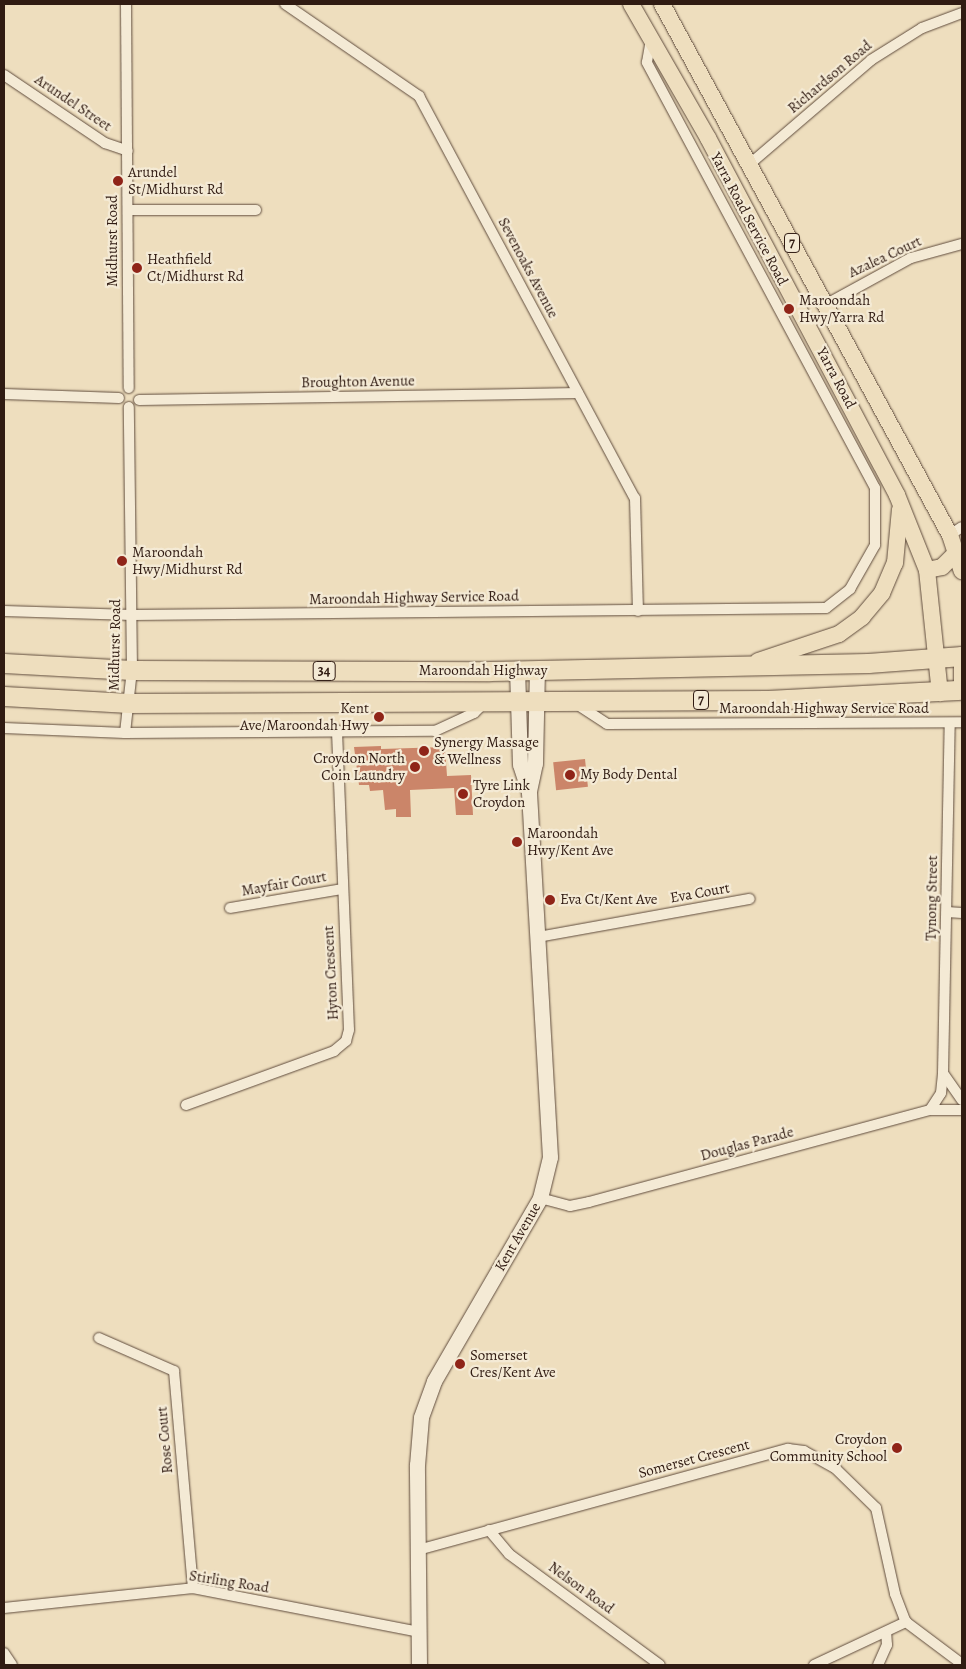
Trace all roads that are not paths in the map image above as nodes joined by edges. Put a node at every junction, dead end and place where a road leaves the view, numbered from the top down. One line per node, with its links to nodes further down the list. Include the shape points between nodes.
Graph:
1 (126, 4): 8 (street, Midhurst Road)
2 (285, 4): 16 (street, Sevenoaks Avenue, via 419,96)
3 (631, 4): 6 (main road, Yarra Road / 7)
4 (662, 4): 9 (main road, Yarra Road / 7)
5 (962, 13): 9 (street, Richardson Road, via 922,28 871,60)
6 (652, 38): 21 (main road, Yarra Road / 7); 21 (street, Yarra Road Service Road, via 647,62)
7 (4, 75): 8 (street, Arundel Street, via 105,144)
8 (128, 152): 10 (street, Midhurst Road)
9 (751, 164): 13 (main road, Yarra Road / 7)
10 (128, 210): 11 (street); 14 (street, Midhurst Road)
11 (256, 210)
12 (962, 244): 13 (street, Azalea Court, via 912,258)
13 (824, 305): 15 (main road, Yarra Road / 7)
14 (129, 388): 18 (street, via 123,390); 19 (street, via 137,392)
15 (873, 392): 21 (main road); 23 (main road, Yarra Road / 7)
16 (578, 393): 19 (street, Broughton Avenue); 29 (street, Sevenoaks Avenue, via 635,498)
17 (4, 394): 18 (street)
18 (120, 398): 20 (street)
19 (139, 400): 20 (street)
20 (129, 407): 30 (street, Midhurst Road)
21 (843, 409): 22 (main road, Yarra Road / 7); 27 (street, Yarra Road Service Road, via 876,488 878,526 875,545 850,589)
22 (897, 495): 25 (main road, Yarra Road / 7); 34 (main road, via 900,527 895,563 882,593 862,617 839,634)
23 (956, 531): 24 (main road, Yarra Road / 7)
24 (960, 554): 25 (main road, via 942,567); 26 (main road, Yarra Road / 7)
25 (927, 570): 32 (main road, Yarra Road / 7)
26 (962, 571)
27 (826, 608): 29 (street, Maroondah Highway Service Road)
28 (4, 611): 30 (street, Maroondah Highway Service Road)
29 (638, 611): 30 (street, Maroondah Highway Service Road)
30 (132, 615): 35 (street, Midhurst Road)
31 (962, 655): 32 (highway, Maroondah Highway); 38 (main road, 7)
32 (935, 658): 34 (highway, Maroondah Highway); 39 (main road, Yarra Road)
33 (4, 663): 35 (highway, Maroondah Highway / 34)
34 (746, 665): 37 (highway, Maroondah Highway)
35 (132, 670): 36 (highway, Maroondah Highway / 34); 45 (street, Midhurst Road)
36 (517, 671): 37 (highway, Maroondah Highway); 41 (main road, Kent Avenue)
37 (537, 671): 42 (main road, Kent Avenue)
38 (962, 690): 39 (highway, Maroondah Highway / 7)
39 (940, 692): 43 (highway, Maroondah Highway / 7, via 768,700)
40 (4, 696): 45 (highway, Maroondah Highway / 34)
41 (517, 701): 42 (highway, Maroondah Highway / 34); 44 (highway, Maroondah Highway / 34); 51 (main road, Kent Avenue, via 520,764)
42 (537, 701): 43 (highway, Maroondah Highway / 7); 51 (main road, Kent Avenue, via 535,763)
43 (572, 701): 47 (street, Maroondah Highway Service Road, via 607,724)
44 (486, 702): 45 (highway, Maroondah Highway / 34); 49 (street, via 474,713 435,731)
45 (129, 703): 50 (street, Midhurst Road)
46 (962, 722): 47 (street, Maroondah Highway Service Road)
47 (950, 724): 55 (street, Tynong Street)
48 (4, 728): 50 (street)
49 (337, 730): 50 (street); 52 (street, Hyton Crescent)
50 (125, 733)
51 (529, 792): 57 (main road, Kent Avenue)
52 (342, 889): 54 (street, Mayfair Court); 60 (street, Hyton Crescent, via 349,1030 346,1041 334,1051)
53 (750, 899): 57 (street, Eva Court)
54 (230, 908)
55 (947, 912): 56 (street); 58 (street, Tynong Street)
56 (962, 912)
57 (538, 938): 63 (main road, Kent Avenue, via 550,1157)
58 (943, 1072): 59 (street); 61 (street, Tynong Street, via 941,1093)
59 (962, 1100)
60 (186, 1105)
61 (930, 1110): 62 (street, Douglas Parade); 63 (street, Douglas Parade, via 589,1202 570,1206)
62 (962, 1110)
63 (540, 1198): 66 (main road, Kent Avenue, via 426,1400 417,1440)
64 (99, 1338): 67 (street, Rose Court, via 174,1371)
65 (489, 1530): 66 (street, Somerset Crescent); 69 (street, Somerset Crescent, via 788,1449 804,1451 836,1469 876,1508 895,1594); 76 (street, Nelson Road, via 509,1554)
66 (418, 1550): 70 (main road, Kent Avenue)
67 (193, 1588): 68 (street, Stirling Road); 70 (street, Stirling Road)
68 (4, 1608)
69 (906, 1622): 71 (street); 73 (street)
70 (419, 1632): 75 (main road, Kent Avenue)
71 (886, 1632): 77 (street); 78 (street, via 887,1645)
72 (4, 1653): 74 (street)
73 (962, 1664)
74 (12, 1665)
75 (420, 1665)
76 (660, 1665)
77 (814, 1665)
78 (878, 1665)

